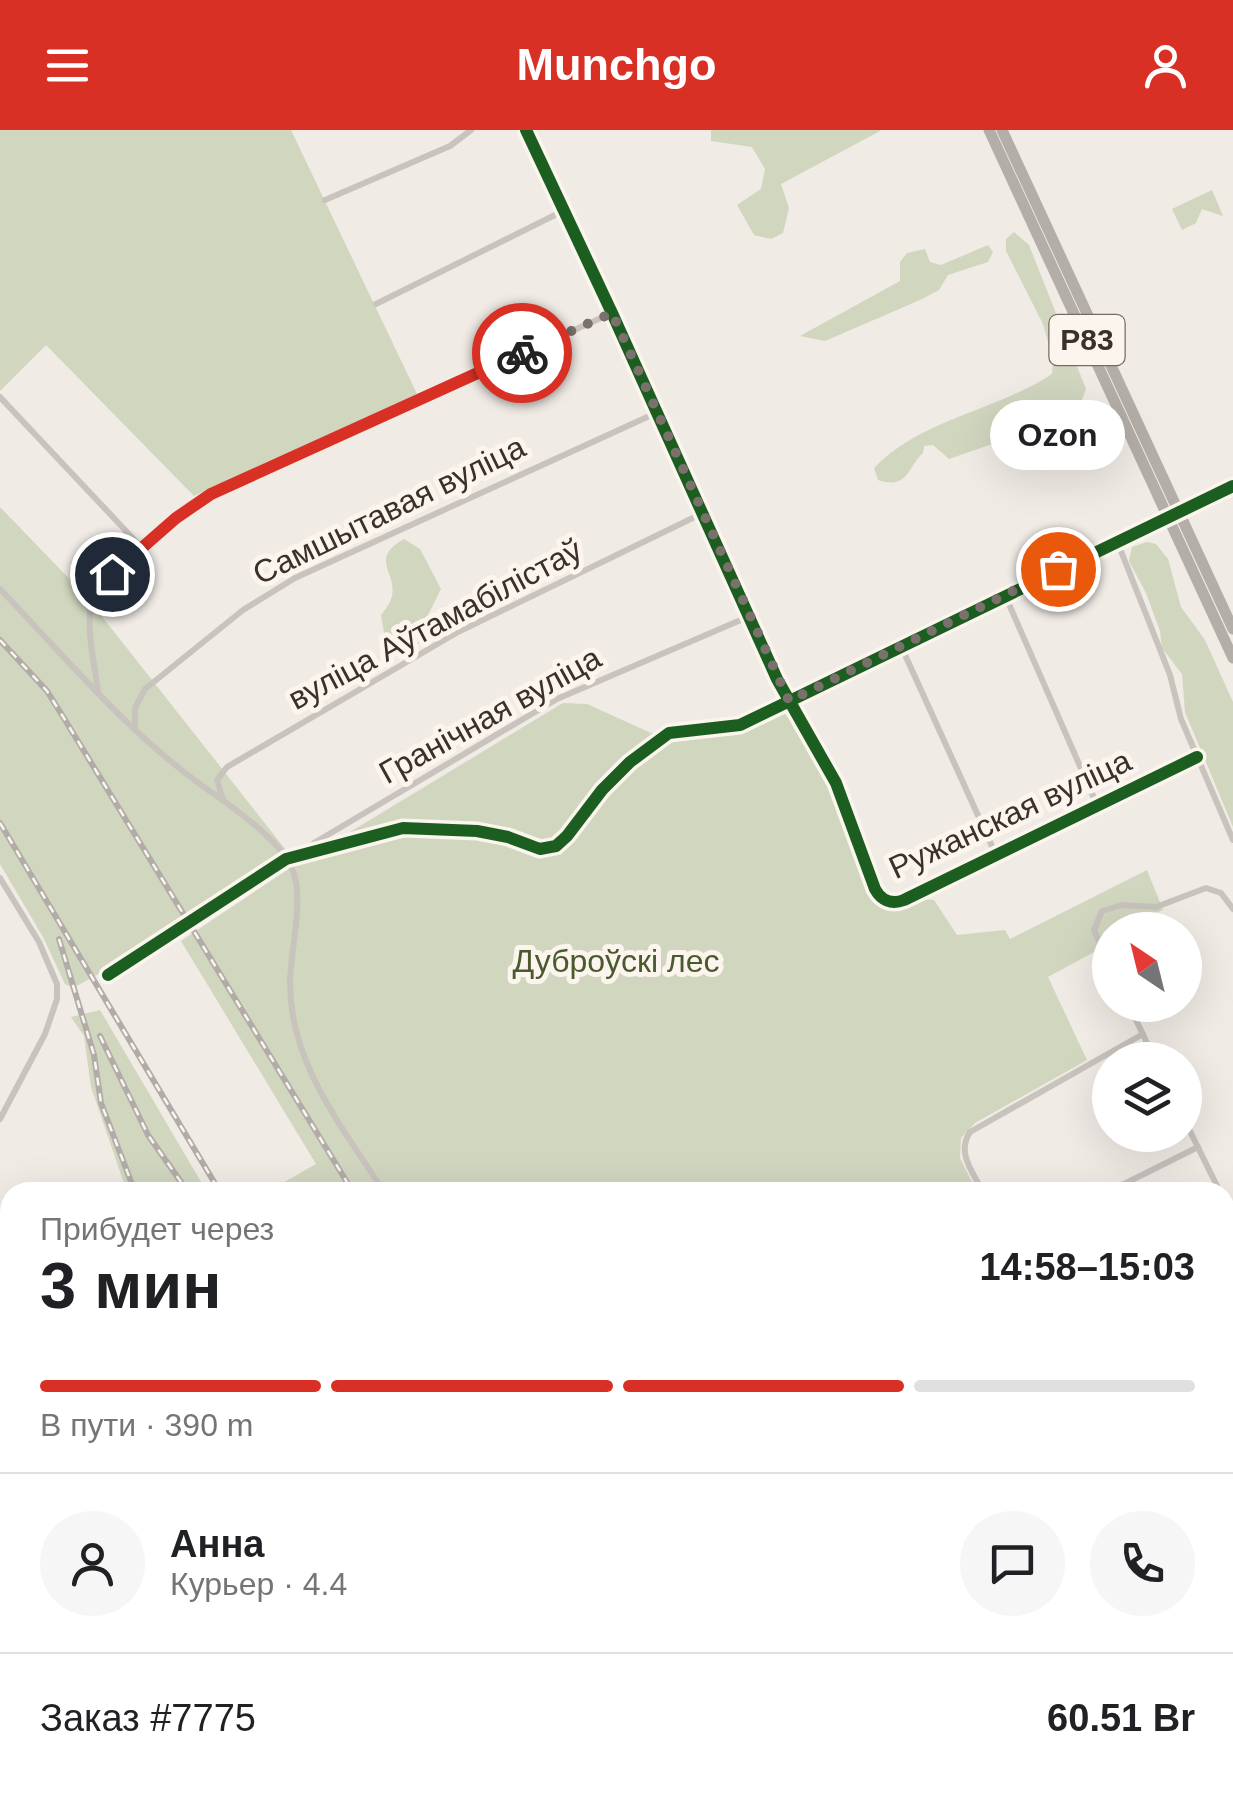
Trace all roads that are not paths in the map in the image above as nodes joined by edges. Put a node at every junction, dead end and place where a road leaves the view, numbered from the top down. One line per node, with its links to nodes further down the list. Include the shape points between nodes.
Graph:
1 (471, 130): 5 (street, via 450,146)
2 (526, 130): 6 (street)
3 (989, 130): 7 (highway, Р83)
4 (1002, 130): 7 (highway, Р83)
5 (325, 200)
6 (565, 210): 8 (street); 9 (street)
7 (1046, 234): 14 (highway, Р83)
8 (376, 304)
9 (612, 313): 11 (street); 16 (street, via 225,487)
10 (0, 397): 16 (street)
11 (656, 413): 13 (street); 25 (street, Самшытавая вуліца, via 260,598 145,689)
12 (1233, 486): 14 (street)
13 (703, 512): 19 (street); 27 (street, вуліца Аўтамабілістаў, via 458,632 227,767 217,780)
14 (1175, 513): 15 (street); 20 (highway, Р83); 22 (highway, Р83)
15 (1117, 541): 18 (street); 26 (street)
16 (142, 548): 23 (street, via 93,599)
17 (0, 589): 23 (street)
18 (1005, 595): 21 (street); 28 (street)
19 (750, 616): 24 (street); 30 (street, Гранічная вуліца, via 558,698)
20 (1233, 629)
21 (901, 646): 24 (street); 31 (street)
22 (1233, 658)
23 (98, 692): 25 (street)
24 (789, 701): 31 (street, Ружанская вуліца, via 836,782 881,898 898,902); 32 (street, via 740,725 669,733 630,762 549,848 477,832 403,828)
25 (134, 729): 27 (street)
26 (1198, 756): 28 (street, Ружанская вуліца); 29 (street)
27 (223, 800): 32 (street)
28 (1097, 806): 31 (street, Ружанская вуліца)
29 (1233, 840)
30 (314, 843)
31 (996, 855)
32 (286, 860): 36 (street); 43 (street, via 296,891 290,983 295,1038)
33 (0, 878): 40 (street, via 58,984 45,1034)
34 (1233, 909): 35 (street, via 1217,890 1206,888 1156,906)
35 (1102, 912)
36 (108, 975)
37 (1137, 1022): 38 (street)
38 (1142, 1034): 39 (street); 44 (street, via 976,1128 964,1142)
39 (1146, 1042)
40 (0, 1118)
41 (1186, 1152): 45 (street)
42 (1201, 1152): 46 (street)
43 (378, 1182)
44 (978, 1182)
45 (1128, 1182)
46 (1215, 1182)

